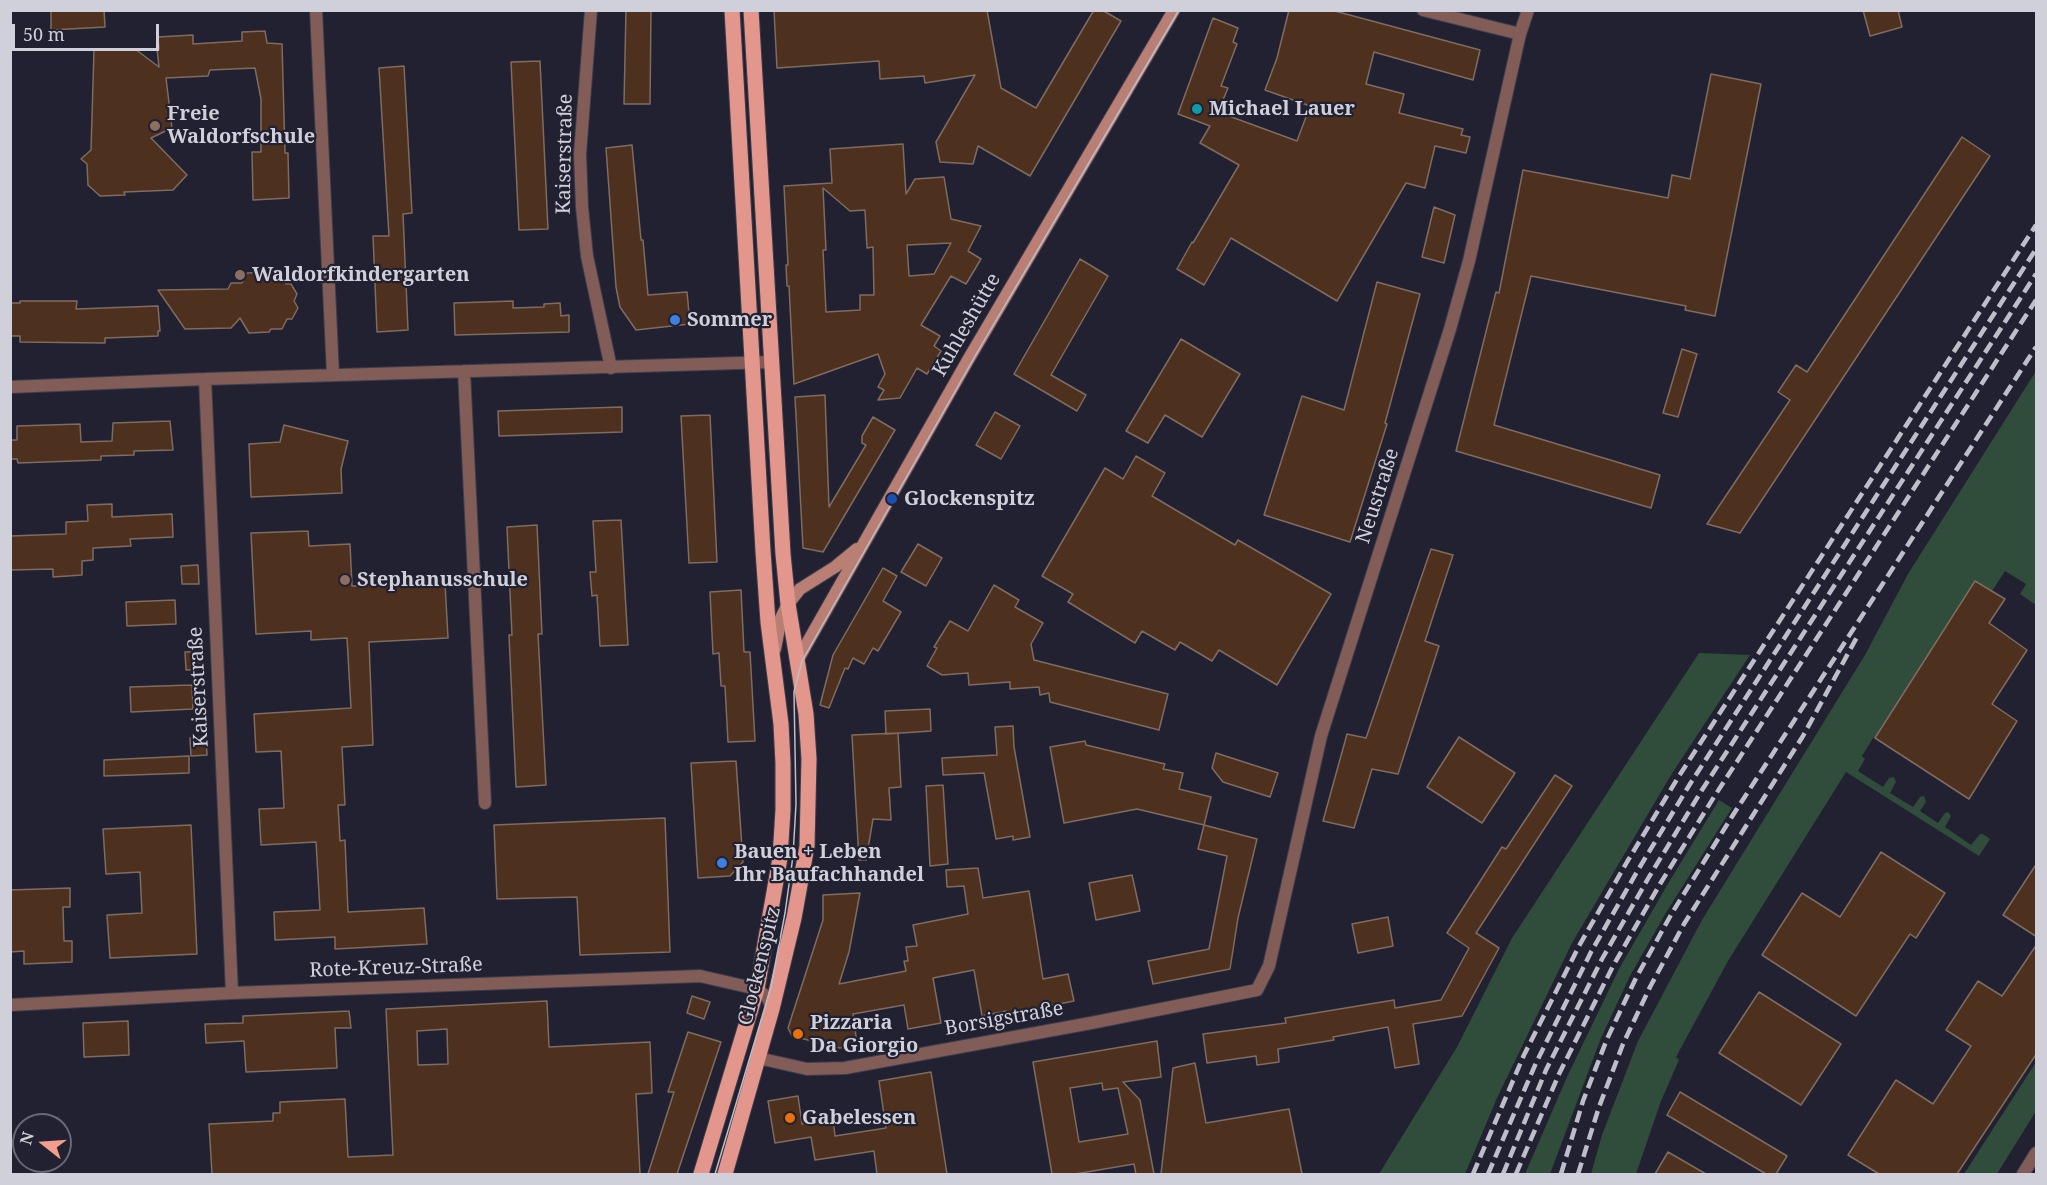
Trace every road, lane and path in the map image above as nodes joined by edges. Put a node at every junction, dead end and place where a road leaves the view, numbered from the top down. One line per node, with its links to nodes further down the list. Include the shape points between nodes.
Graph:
1 (316, 10): 13 (street)
2 (591, 10): 11 (street, Kaiserstraße, via 580,154 582,207 587,256)
3 (732, 10): 10 (main road, Glockenspitz)
4 (751, 10): 9 (main road, Glockenspitz)
5 (1174, 10): 16 (street, Kuhleshütte)
6 (1423, 10): 8 (street)
7 (1527, 10): 8 (street, Neustraße)
8 (1520, 34): 22 (street, Neustraße, via 1469,261 1321,736 1269,966)
9 (772, 362): 10 (street); 17 (main road, Glockenspitz)
10 (752, 363): 11 (street); 19 (main road, Glockenspitz)
11 (611, 368): 12 (street)
12 (464, 371): 13 (street); 20 (street)
13 (333, 375): 14 (street)
14 (205, 379): 15 (street); 23 (street, Kaiserstraße)
15 (10, 387)
16 (862, 544): 17 (street, via 800,589); 18 (street, Kuhleshütte)
17 (788, 604): 18 (main road, Glockenspitz); 19 (street, via 776,638)
18 (797, 661): 25 (main road, Glockenspitz, via 809,759 807,846)
19 (774, 665): 21 (main road, Glockenspitz, via 781,724 783,810 780,858)
20 (484, 803)
21 (757, 989): 23 (street, Rote-Kreuz-Straße, via 700,976); 25 (street, via 768,998); 28 (main road, Glockenspitz)
22 (1257, 990): 26 (street, Borsigstraße, via 845,1068 807,1069)
23 (232, 993): 24 (street, Rote-Kreuz-Straße)
24 (10, 1005)
25 (772, 1009): 26 (main road, Glockenspitz)
26 (758, 1058): 29 (main road, Glockenspitz)
27 (2037, 1153): 30 (street)
28 (701, 1174)
29 (725, 1174)
30 (2023, 1174)

